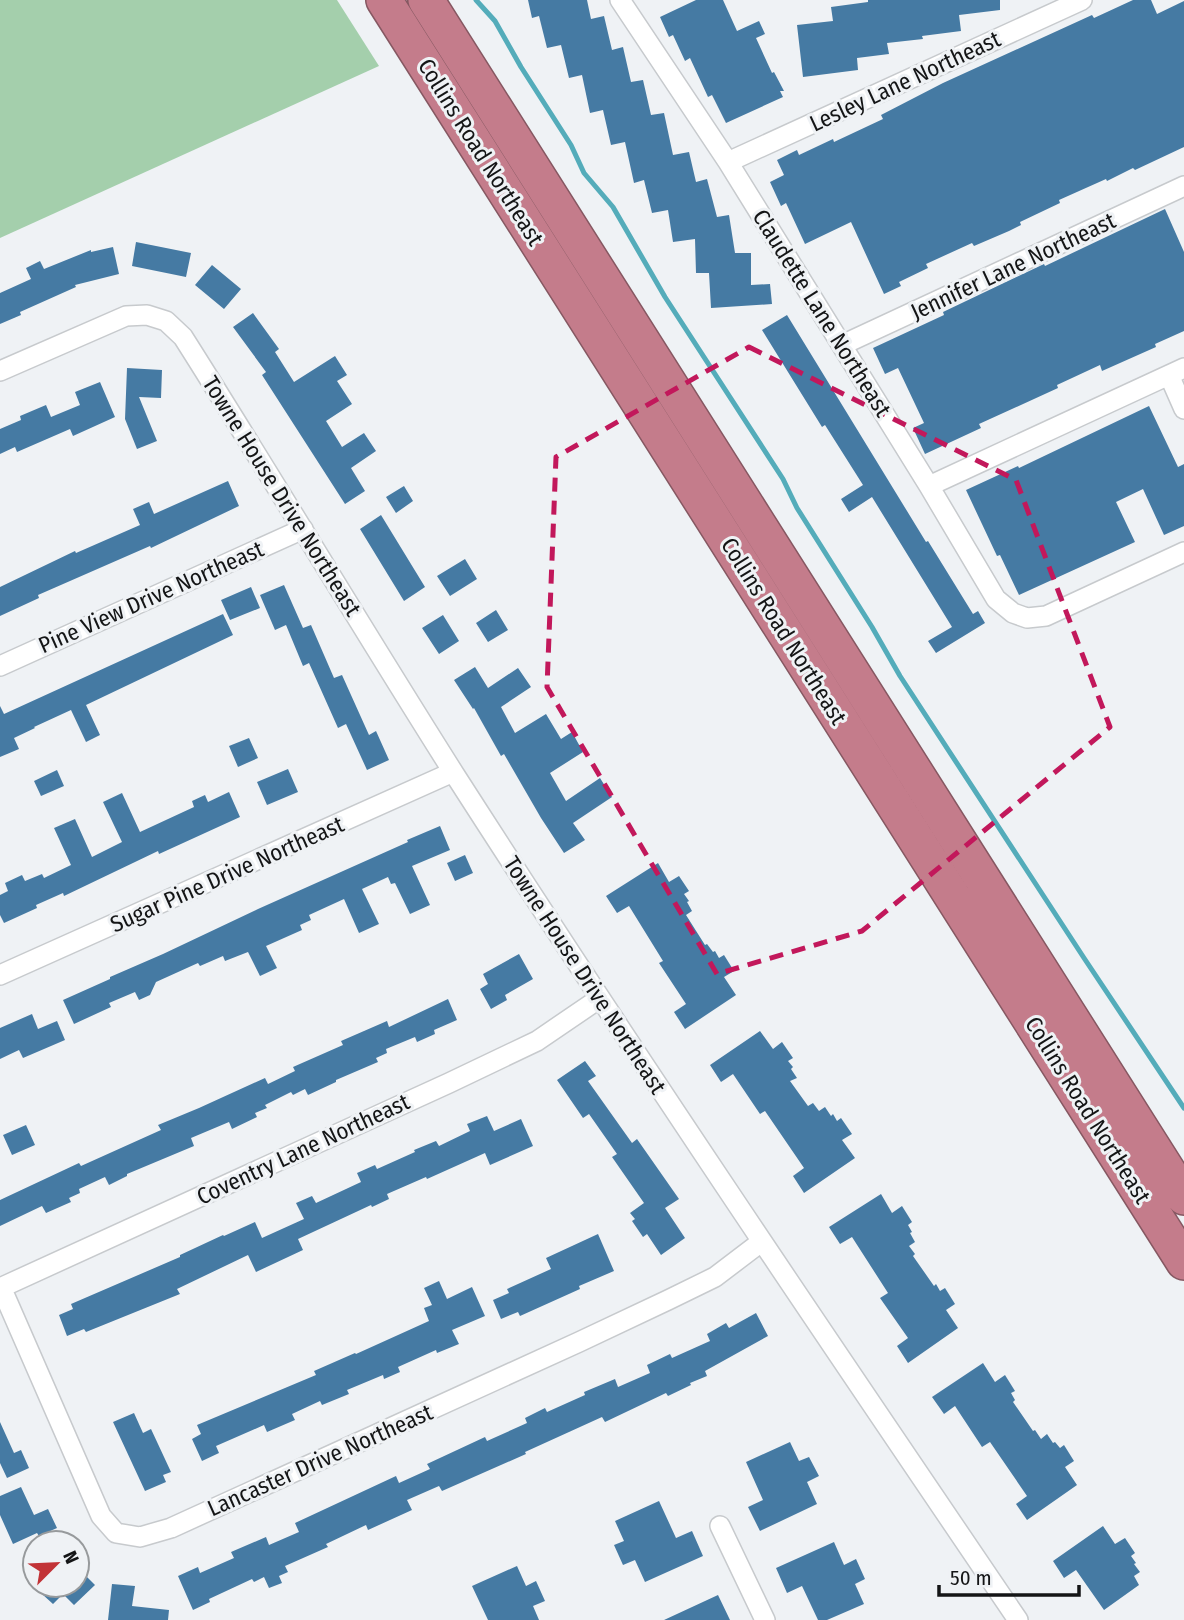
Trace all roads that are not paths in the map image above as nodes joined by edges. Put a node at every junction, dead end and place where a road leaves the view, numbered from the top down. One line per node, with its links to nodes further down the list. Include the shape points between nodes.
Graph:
1 (384, 0): 20 (highway, Collins Road Northeast)
2 (426, 0): 18 (highway, Collins Road Northeast)
3 (620, 0): 5 (street, Claudette Lane Northeast)
4 (1082, 0): 5 (street, Lesley Lane Northeast)
5 (729, 162): 7 (street, Claudette Lane Northeast)
6 (1184, 186): 7 (street, Jennifer Lane Northeast)
7 (842, 345): 11 (street, Claudette Lane Northeast)
8 (0, 372): 12 (street, Towne House Drive Northeast, via 126,316 147,315 166,321 183,337)
9 (1176, 372): 10 (street); 11 (street)
10 (1184, 409)
11 (929, 486): 13 (street, Claudette Lane Northeast, via 996,599 1013,614 1027,618 1045,616)
12 (303, 529): 14 (street, Pine View Drive Northeast); 15 (street, Towne House Drive Northeast)
13 (1184, 552)
14 (0, 666)
15 (453, 772): 16 (street, Sugar Pine Drive Northeast); 17 (street, Towne House Drive Northeast)
16 (0, 975)
17 (600, 998): 19 (street, Towne House Drive Northeast); 21 (street, Coventry Lane Northeast, via 537,1041)
18 (1184, 1197)
19 (761, 1242): 21 (street, Lancaster Drive Northeast, via 715,1277 567,1348 171,1528 140,1537 116,1532 101,1516); 24 (street, Towne House Drive Northeast)
20 (1184, 1262)
21 (0, 1287)
22 (720, 1526): 23 (street)
23 (765, 1620)
24 (1018, 1620)

